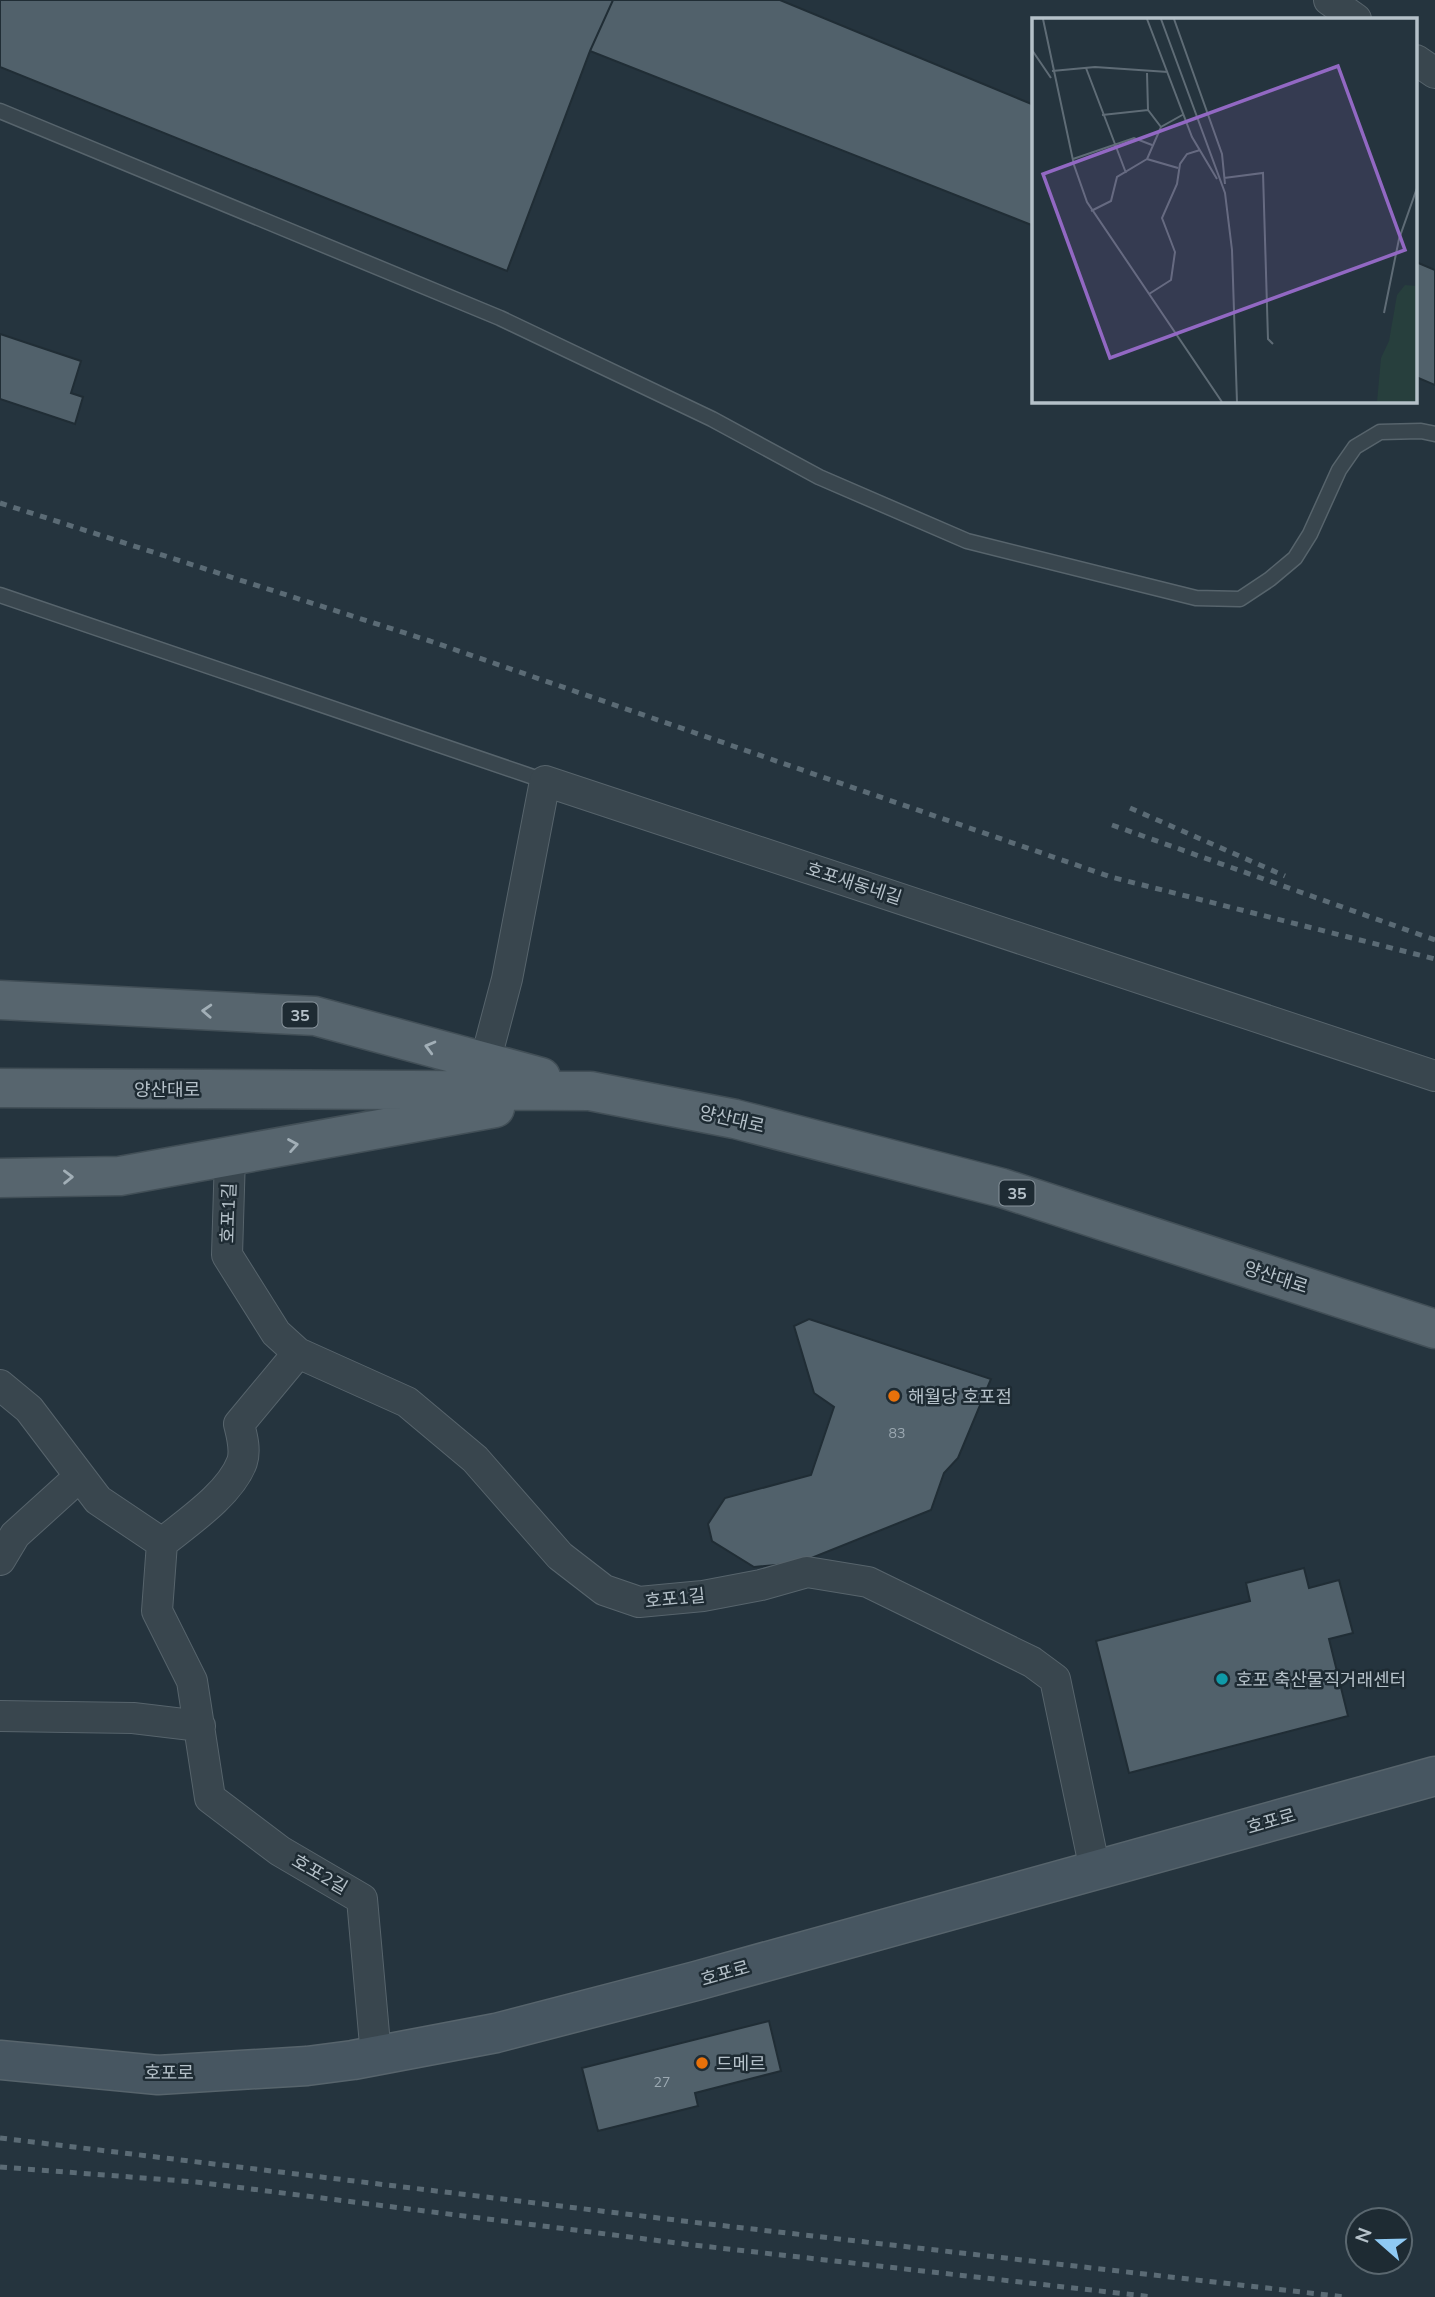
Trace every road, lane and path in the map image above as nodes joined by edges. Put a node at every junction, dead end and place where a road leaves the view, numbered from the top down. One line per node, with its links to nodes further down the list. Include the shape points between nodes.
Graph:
1 (1329, 0): 2 (street)
2 (1355, 18)
3 (1418, 61): 4 (street)
4 (1435, 72)
5 (0, 111): 6 (lane, via 500,318 712,419 819,477 967,541 1196,598 1240,599 1295,558 1355,447 1381,432)
6 (1435, 435)
7 (0, 595): 8 (lane)
8 (545, 781): 10 (street, via 507,979); 11 (street, 호포새동네길)
9 (0, 1000): 10 (main road, 35, one-way to 9, via 315,1016)
10 (485, 1062): 13 (main road, 35)
11 (1435, 1076)
12 (0, 1088): 13 (main road, 양산대로 / 35)
13 (590, 1091): 14 (main road, 35, one-way to 13); 16 (main road, 양산대로 / 35, via 734,1119 1002,1188)
14 (230, 1156): 15 (main road, 35, one-way to 14, via 120,1176); 17 (street, 호포1길, via 227,1255 276,1333)
15 (0, 1178)
16 (1435, 1329)
17 (298, 1353): 20 (street, via 239,1424 244,1442 242,1462 219,1497); 25 (street, 호포1길, via 407,1402 475,1459 560,1556 604,1590 639,1602 703,1596 807,1572 868,1582 1032,1662 1055,1679)
18 (0, 1385): 19 (street, via 29,1409)
19 (79, 1477): 20 (street, via 97,1500); 21 (street, via 15,1535)
20 (162, 1543): 23 (street, 호포2길, via 157,1611 192,1681)
21 (0, 1560)
22 (0, 1716): 23 (street, via 133,1718)
23 (200, 1726): 26 (street, 호포2길, via 210,1798 280,1851 362,1899)
24 (1435, 1776): 25 (main road, 호포로)
25 (1095, 1870): 26 (main road, 호포로, via 696,1982 523,2026)
26 (376, 2056): 27 (main road, 호포로, via 307,2066 158,2075)
27 (0, 2060)

